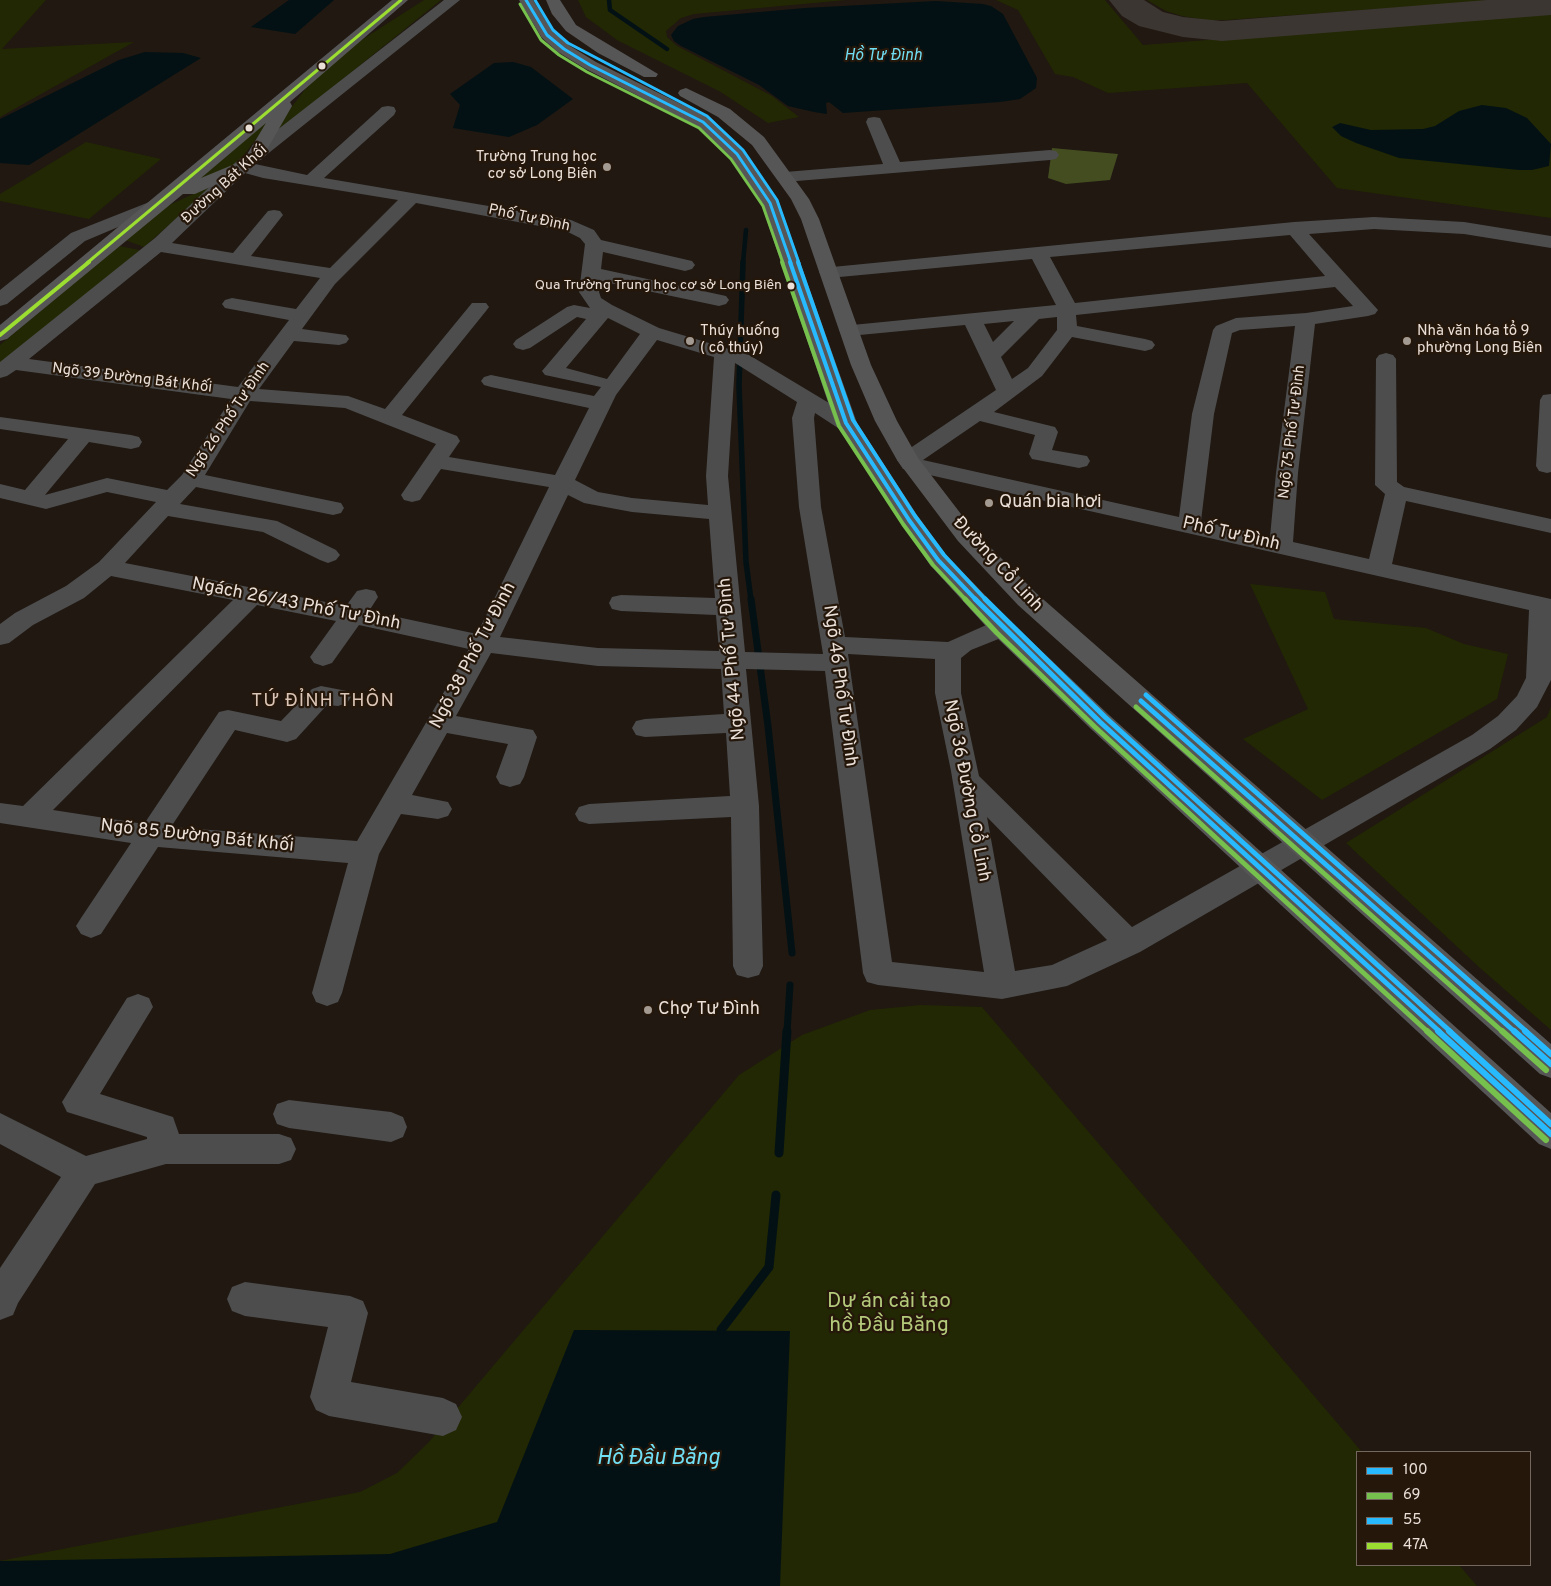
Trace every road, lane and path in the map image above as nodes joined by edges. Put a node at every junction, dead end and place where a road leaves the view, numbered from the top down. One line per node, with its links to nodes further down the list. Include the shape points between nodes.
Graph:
1 (401, 0): 6 (main road)
2 (420, 0): 6 (main road)
3 (453, 0): 11 (street, Đường Bát Khối)
4 (526, 0): 19 (main road, via 548,35 564,49 703,122 722,138 758,184)
5 (553, 0): 13 (main road, Đường Cổ Linh, via 560,14 586,39 724,112 758,141)
6 (373, 24): 7 (main road)
7 (294, 89): 11 (main road); 16 (main road)
8 (388, 111): 14 (street)
9 (874, 122): 12 (street)
10 (1050, 155): 12 (street)
11 (248, 161): 14 (street, Phố Tư Đình, via 263,173); 16 (main road); 23 (street, Đường Bát Khối)
12 (894, 168): 13 (street)
13 (785, 176): 18 (main road, Đường Cổ Linh)
14 (310, 181): 15 (street, Phố Tư Đình)
15 (412, 197): 22 (street, Phố Tư Đình, via 570,226 587,234); 29 (street, Ngõ 26 Phố Tư Đình)
16 (162, 202): 31 (street, via 78,237); 44 (main road)
17 (274, 215): 25 (street)
18 (810, 219): 19 (main road); 27 (main road, Đường Cổ Linh)
19 (777, 223): 61 (main road)
20 (1294, 228): 21 (street, via 1415,224); 24 (street); 30 (street)
21 (1551, 242)
22 (594, 244): 26 (street); 28 (street)
23 (157, 246): 25 (street); 51 (street, Đường Bát Khối)
24 (1038, 252): 27 (street); 40 (street, via 1064,299)
25 (238, 260): 29 (street)
26 (685, 265)
27 (829, 272): 41 (main road, Đường Cổ Linh)
28 (591, 273): 32 (street); 35 (street, via 589,292)
29 (334, 274): 37 (street, Ngõ 26 Phố Tư Đình)
30 (1336, 277): 38 (street, via 1368,310); 40 (street, via 1334,281)
31 (0, 300)
32 (719, 300)
33 (232, 304): 37 (street)
34 (479, 307): 59 (street)
35 (602, 312): 42 (street); 46 (street, via 574,311); 53 (street, via 552,371)
36 (1032, 314): 39 (street); 40 (street); 49 (street)
37 (302, 316): 43 (street, Ngõ 26 Phố Tư Đình)
38 (1306, 318): 78 (street, via 1243,324 1223,330 1203,414); 80 (street, Ngõ 75 Phố Tư Đình)
39 (972, 320): 41 (street); 49 (street)
40 (1067, 320): 47 (street); 54 (street, via 1035,372)
41 (849, 330): 67 (main road, Đường Cổ Linh, via 886,421)
42 (652, 332): 48 (street); 53 (street, Ngõ 38 Phố Tư Đình)
43 (288, 334): 45 (street); 55 (street, Ngõ 26 Phố Tư Đình)
44 (0, 335)
45 (339, 339)
46 (524, 344)
47 (1145, 346)
48 (732, 356): 56 (street); 77 (street, Ngõ 44 Phố Tư Đình, via 717,476)
49 (990, 356): 54 (street)
50 (1386, 360): 72 (street, via 1386,485)
51 (6, 368): 55 (street, Ngõ 39 Đường Bát Khối)
52 (491, 381): 53 (street)
53 (599, 392): 70 (street, Ngõ 38 Phố Tư Đình)
54 (1008, 393): 58 (street)
55 (244, 394): 59 (street, Ngõ 39 Đường Bát Khối, via 348,402); 69 (street, Ngõ 26 Phố Tư Đình)
56 (808, 400): 61 (street); 93 (street, Ngõ 46 Phố Tư Đình, via 803,418 810,507)
57 (1551, 400): 62 (street)
58 (978, 414): 66 (street, via 1047,432 1040,454); 67 (street)
59 (389, 418): 65 (street, Ngõ 39 Đường Bát Khối, via 449,441)
60 (0, 423): 63 (street)
61 (846, 423): 89 (main road, via 938,560)
62 (1550, 424): 68 (street)
63 (84, 435): 64 (street); 74 (street)
64 (131, 442)
65 (435, 461): 70 (street); 73 (street, Ngõ 39 Đường Bát Khối)
66 (1079, 461)
67 (909, 462): 78 (street, Phố Tư Đình); 109 (main road, Đường Cổ Linh, via 966,536 1027,599)
68 (1547, 466)
69 (191, 479): 75 (street, Ngõ 26 Phố Tư Đình); 76 (street)
70 (563, 483): 77 (street, via 592,498); 91 (street, Ngõ 38 Phố Tư Đình)
71 (0, 491): 74 (street)
72 (1397, 492): 79 (street); 83 (street)
73 (412, 495)
74 (30, 498): 75 (street, via 46,502 107,485)
75 (166, 503): 81 (street, via 269,526); 82 (street, Ngõ 26 Phố Tư Đình)
76 (333, 508)
77 (720, 513): 88 (street, Ngõ 44 Phố Tư Đình)
78 (1189, 526): 80 (street, Phố Tư Đình)
79 (1551, 526)
80 (1281, 546): 83 (street, Phố Tư Đình)
81 (328, 555)
82 (107, 567): 84 (street, Ngách 26/43 Phố Tư Đình); 90 (street, Ngõ 26 Phố Tư Đình, via 75,592)
83 (1379, 568): 86 (street, Phố Tư Đình)
84 (252, 596): 87 (street, Ngách 26/43 Phố Tư Đình); 107 (street)
85 (621, 603): 88 (street)
86 (1547, 606): 109 (street, via 1539,678 1532,696 1518,713 1481,742)
87 (360, 607): 91 (street, Ngách 26/43 Phố Tư Đình); 94 (street)
88 (729, 607): 95 (street, Ngõ 44 Phố Tư Đình)
89 (1002, 628): 92 (street, via 962,644); 111 (main road)
90 (2, 633)
91 (484, 644): 95 (street, Ngách 26/43 Phố Tư Đình, via 598,657); 97 (street, Ngõ 38 Phố Tư Đình)
92 (954, 651): 93 (street, Ngách 26/43 Phố Tư Đình); 101 (street, Ngõ 36 Đường Cổ Linh, via 948,655 948,693)
93 (835, 654): 95 (street, Ngách 26/43 Phố Tư Đình, via 774,662); 115 (street, Ngõ 46 Phố Tư Đình, via 878,973)
94 (323, 657)
95 (739, 661): 98 (street, Ngõ 44 Phố Tư Đình)
96 (338, 697): 108 (street, via 321,695 288,732 228,719)
97 (440, 722): 100 (street, via 524,736); 102 (street, Ngõ 38 Phố Tư Đình)
98 (739, 723): 99 (street); 103 (street, Ngõ 44 Phố Tư Đình)
99 (645, 728)
100 (510, 777)
101 (966, 779): 113 (street); 115 (street, Ngõ 36 Đường Cổ Linh)
102 (393, 803): 104 (street); 110 (street, Ngõ 38 Phố Tư Đình)
103 (745, 806): 106 (street); 114 (street, Ngõ 44 Phố Tư Đình)
104 (438, 809)
105 (0, 813): 107 (street, Ngõ 85 Đường Bát Khối)
106 (590, 814)
107 (29, 817): 108 (street, Ngõ 85 Đường Bát Khối)
108 (149, 835): 110 (street, Ngõ 85 Đường Bát Khối); 112 (street)
109 (1303, 846): 111 (street); 118 (main road, Đường Cổ Linh)
110 (365, 853): 116 (street, Ngõ 38 Phố Tư Đình)
111 (1261, 870): 113 (street); 122 (main road)
112 (91, 926)
113 (1129, 943): 115 (street, via 1056,977)
114 (748, 966)
115 (1002, 986)
116 (327, 993)
117 (138, 1007): 123 (street, via 78,1102 161,1127)
118 (1551, 1064)
119 (290, 1114): 120 (street)
120 (391, 1127)
121 (0, 1128): 125 (street)
122 (1551, 1134)
123 (166, 1149): 124 (street); 125 (street)
124 (279, 1149)
125 (84, 1172): 127 (street)
126 (245, 1299): 128 (street, via 350,1313 329,1397)
127 (0, 1303)
128 (443, 1417)

